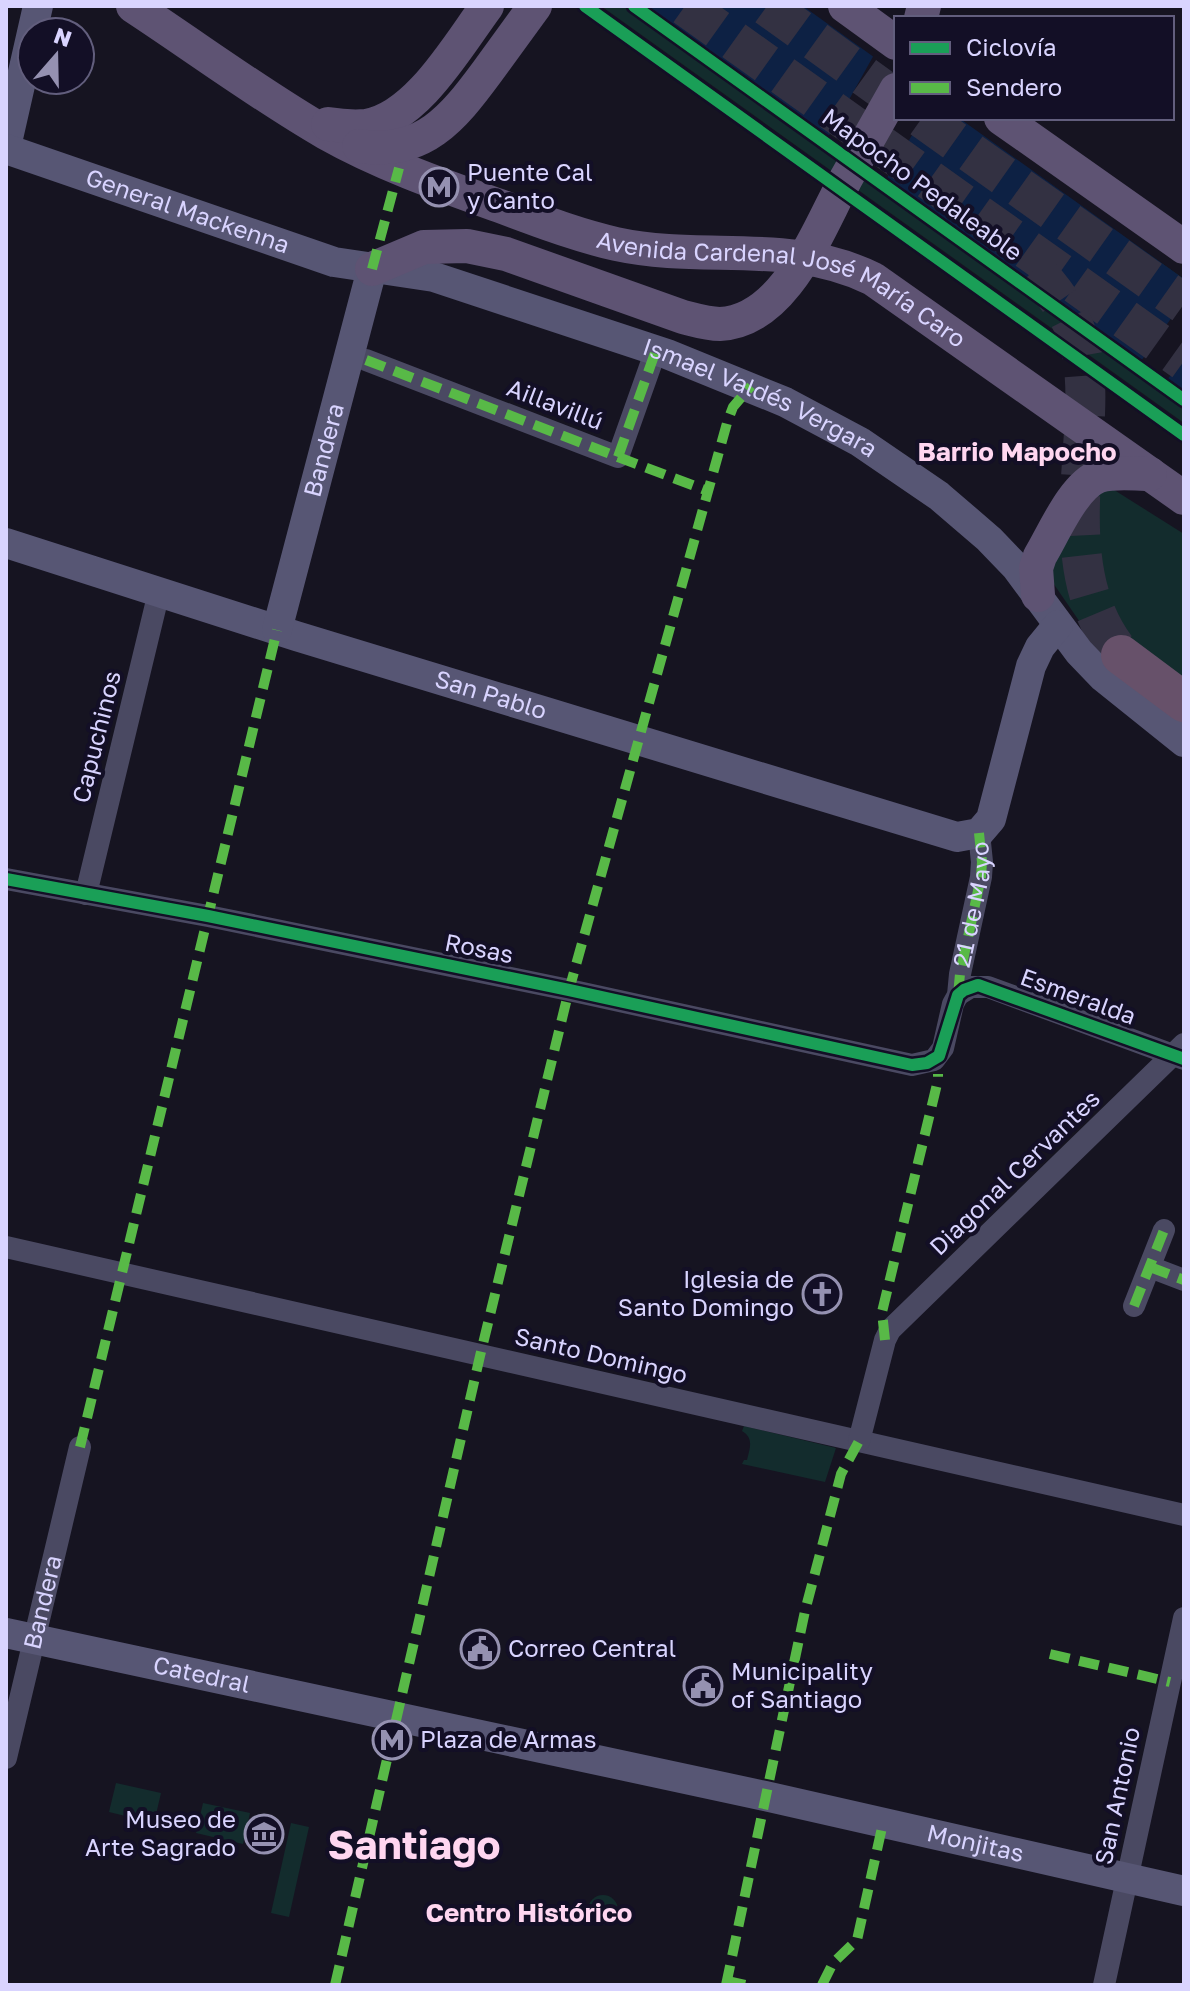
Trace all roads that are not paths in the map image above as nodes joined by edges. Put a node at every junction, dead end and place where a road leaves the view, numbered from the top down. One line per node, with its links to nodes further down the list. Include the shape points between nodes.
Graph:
1 (38, 6): 11 (main road)
2 (133, 6): 8 (main road, Avenida Cardenal José María Caro)
3 (487, 6): 8 (main road, via 401,112 366,126)
4 (535, 6): 10 (main road, via 442,127 398,145)
5 (845, 6): 6 (main road)
6 (894, 42)
7 (894, 94): 13 (main road, bridge)
8 (301, 117): 10 (main road, Avenida Cardenal José María Caro)
9 (1004, 120): 12 (main road)
10 (345, 143): 13 (main road, Avenida Cardenal José María Caro, via 440,185 605,241 671,251)
11 (6, 148): 14 (main road, General Mackenna, via 307,254)
12 (1184, 247)
13 (803, 258): 14 (main road, via 769,303 739,320 717,324 489,249 434,246); 17 (main road, Avenida Cardenal José María Caro, via 837,263 873,279)
14 (372, 269): 15 (main road, Ismael Valdés Vergara, via 434,277); 23 (main road, Bandera)
15 (656, 350): 16 (street, Aillavillú, via 618,457); 21 (main road, Ismael Valdés Vergara, via 785,402 884,457 970,521)
16 (366, 360)
17 (1150, 474): 18 (main road, Avenida Cardenal José María Caro); 21 (main road, via 1114,473 1084,485 1040,556)
18 (1184, 498)
19 (6, 543): 20 (main road, San Pablo)
20 (159, 592): 23 (main road, San Pablo); 29 (street, Capuchinos)
21 (1038, 595): 22 (main road, Ismael Valdés Vergara)
22 (1058, 625): 26 (main road, Ismael Valdés Vergara, via 1103,677); 27 (main road, 21 de Mayo, via 1031,666 996,805)
23 (277, 630): 27 (main road, San Pablo, via 941,834)
24 (1121, 655): 25 (highway)
25 (1184, 702)
26 (1184, 742)
27 (979, 833): 30 (street, 21 de Mayo, via 981,877)
28 (6, 879): 29 (street, Rosas)
29 (86, 894): 32 (street, Rosas, via 912,1065)
30 (958, 995): 31 (street, Esmeralda, via 971,987 988,987); 32 (street, 21 de Mayo)
31 (1180, 1053): 38 (street, Diagonal Cervantes, via 890,1330)
32 (939, 1056)
33 (1164, 1230): 35 (street)
34 (6, 1247): 38 (street, Santo Domingo)
35 (1150, 1267): 36 (street); 37 (street)
36 (1184, 1280)
37 (1134, 1306)
38 (859, 1441): 40 (street, Santo Domingo)
39 (80, 1447): 42 (street, Bandera)
40 (1184, 1515)
41 (1184, 1618): 45 (street, San Antonio)
42 (20, 1636): 43 (street, Bandera); 44 (main road, Catedral)
43 (6, 1758)
44 (765, 1796): 45 (main road, Monjitas)
45 (1126, 1878): 46 (main road, Monjitas); 47 (street, San Antonio)
46 (1184, 1891)
47 (1104, 1985)

